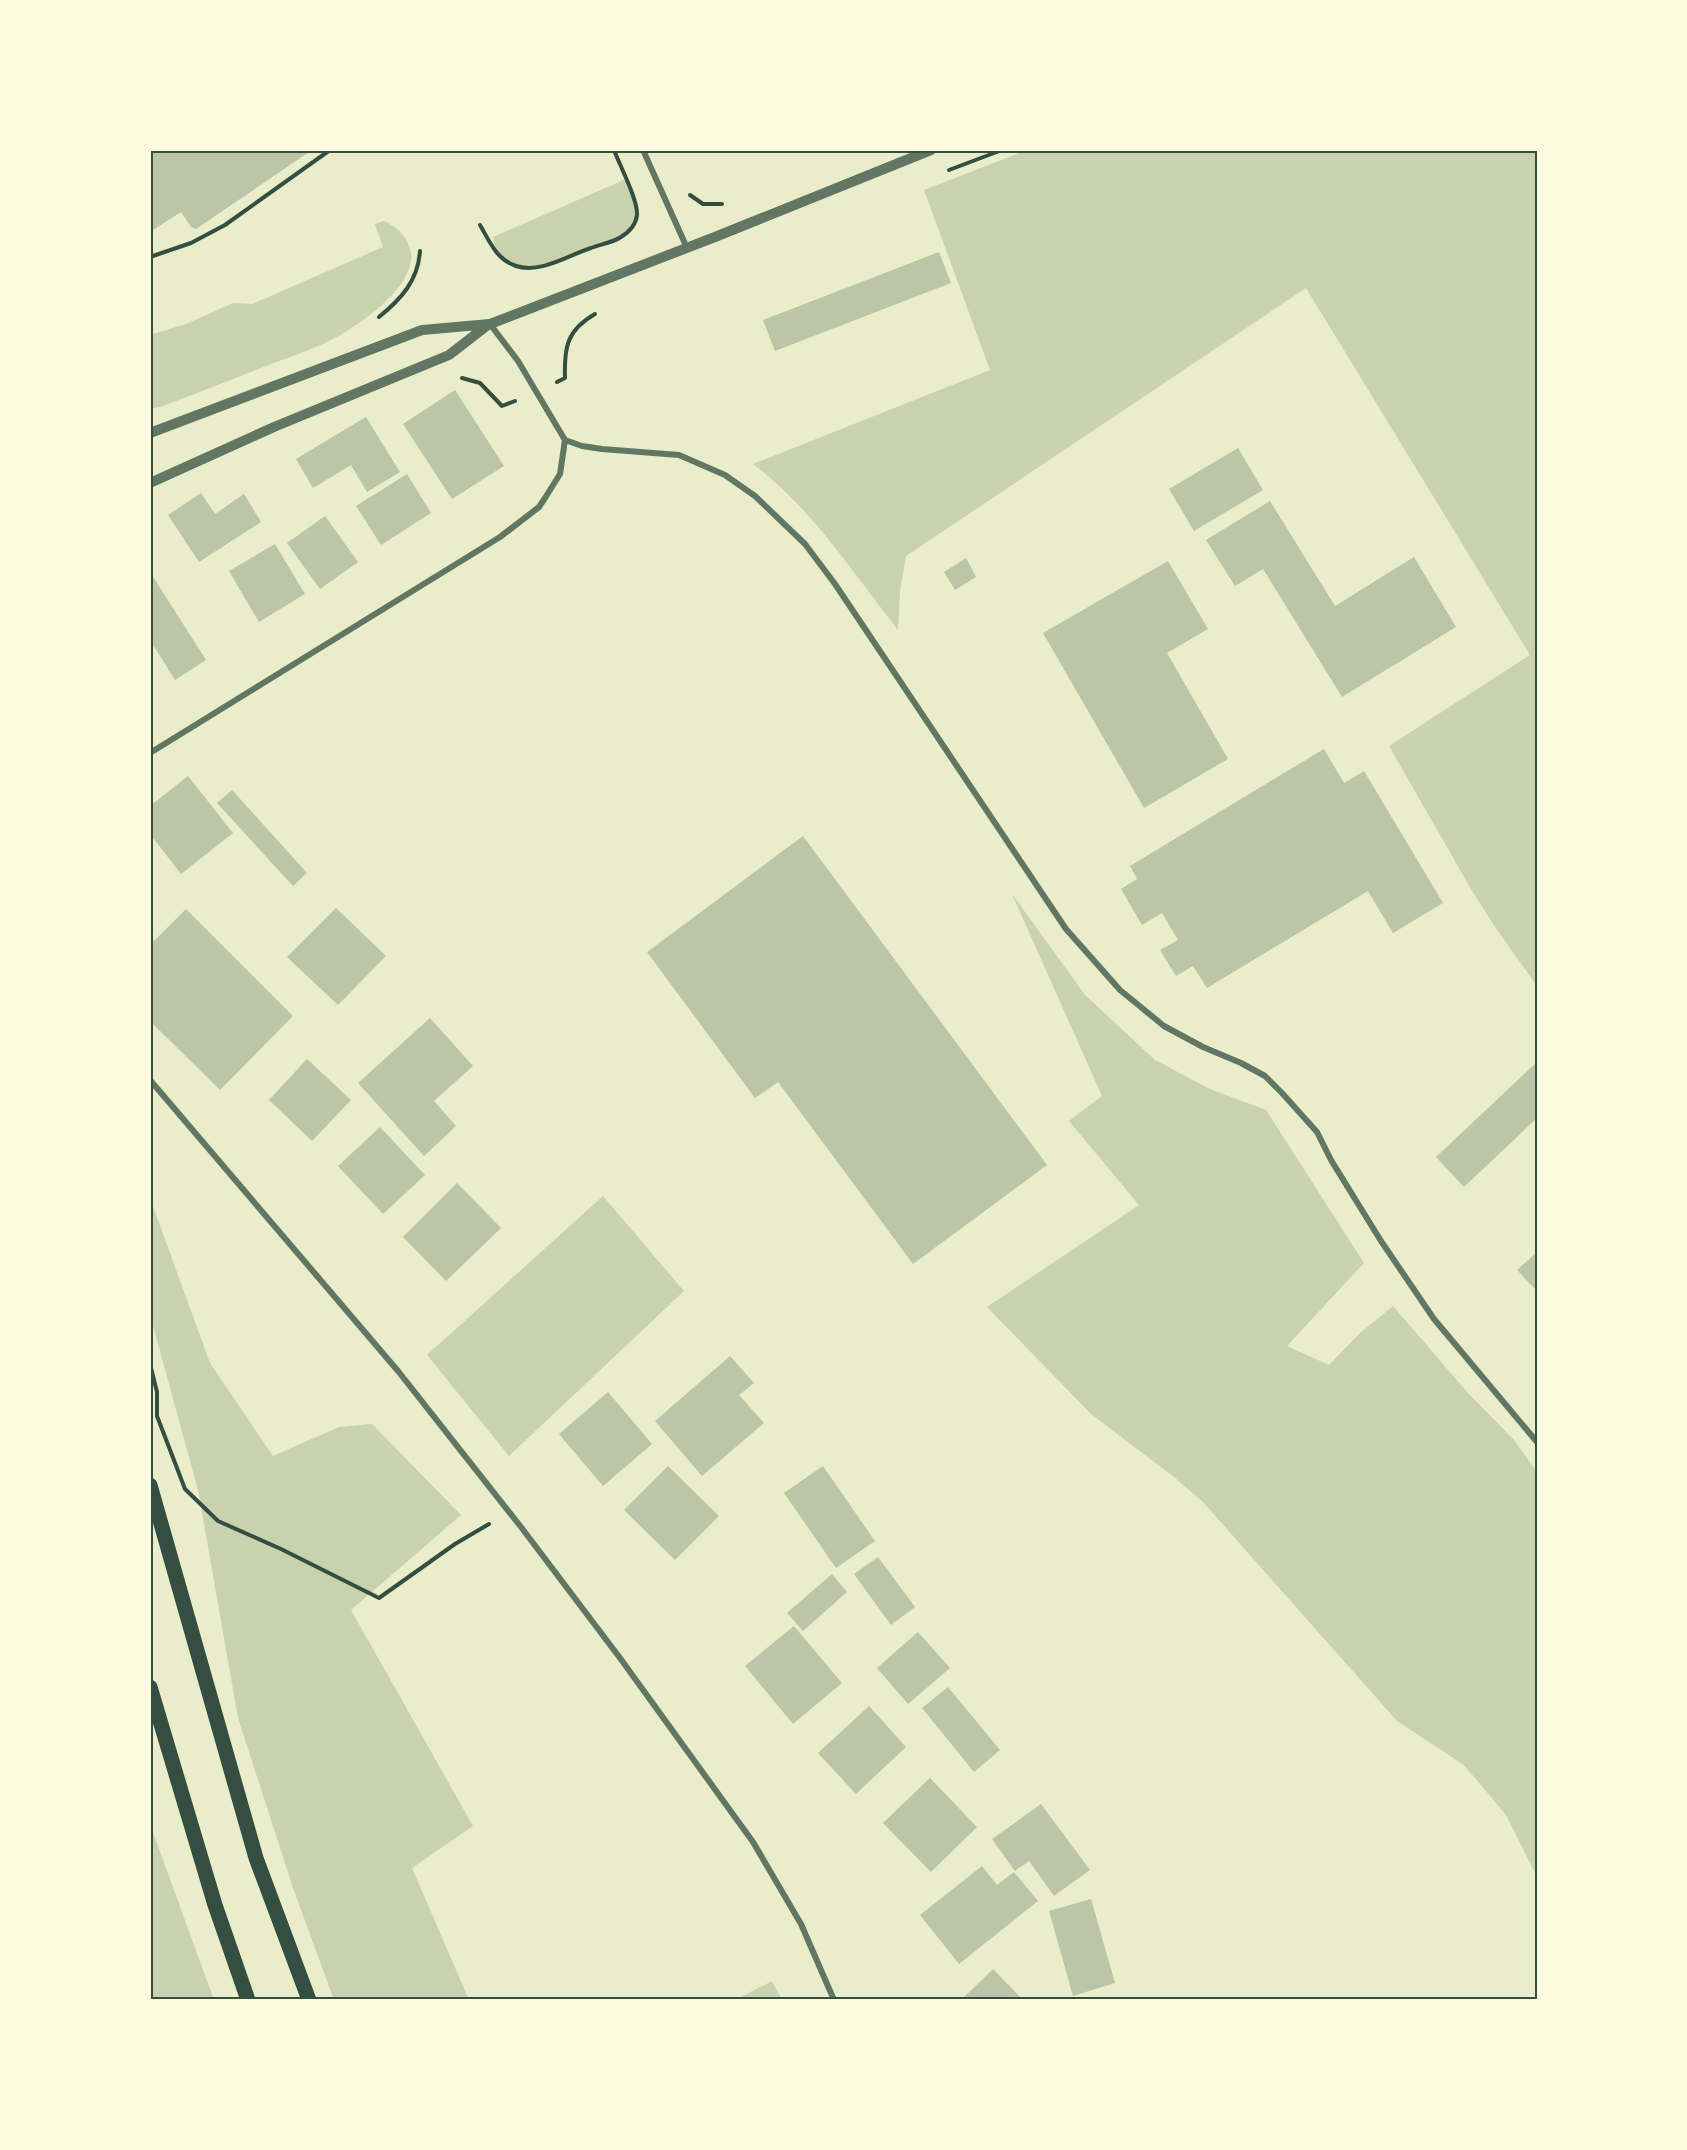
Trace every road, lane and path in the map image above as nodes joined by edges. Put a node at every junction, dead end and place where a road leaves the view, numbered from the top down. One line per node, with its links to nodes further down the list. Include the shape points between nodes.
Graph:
1 (330, 150): 11 (path, via 225,225 191,243)
2 (614, 150): 9 (path, via 637,213 632,227 615,241 531,268 496,254)
3 (644, 150): 10 (street)
4 (931, 150): 10 (street)
5 (1002, 150): 6 (path)
6 (947, 171)
7 (689, 193): 8 (path, via 703,204)
8 (732, 200)
9 (480, 225)
10 (687, 248): 13 (street)
11 (150, 257)
12 (599, 311): 15 (path, via 581,322 568,339 565,378)
13 (490, 324): 15 (street); 16 (street, via 422,330); 18 (street, via 449,355 273,427)
14 (453, 378): 15 (path, via 480,383 502,406)
15 (537, 391): 17 (street)
16 (150, 433)
17 (565, 440): 19 (street, via 560,474 539,507 526,518); 22 (street, via 602,449 679,455 725,475 755,496 805,544 1066,929 1120,990 1164,1026 1265,1076 1282,1093 1317,1132 1381,1241 1434,1319)
18 (150, 483)
19 (150, 753)
20 (150, 1080): 24 (street, via 398,1371)
21 (150, 1364): 24 (path, via 157,1392 157,1416 185,1489 218,1521 379,1598)
22 (1537, 1442)
23 (150, 1485): 27 (main road, via 256,1858)
24 (508, 1511): 28 (street, via 753,1842 801,1924)
25 (150, 1687): 26 (main road, via 215,1905)
26 (248, 2000)
27 (309, 2000)
28 (834, 2000)

